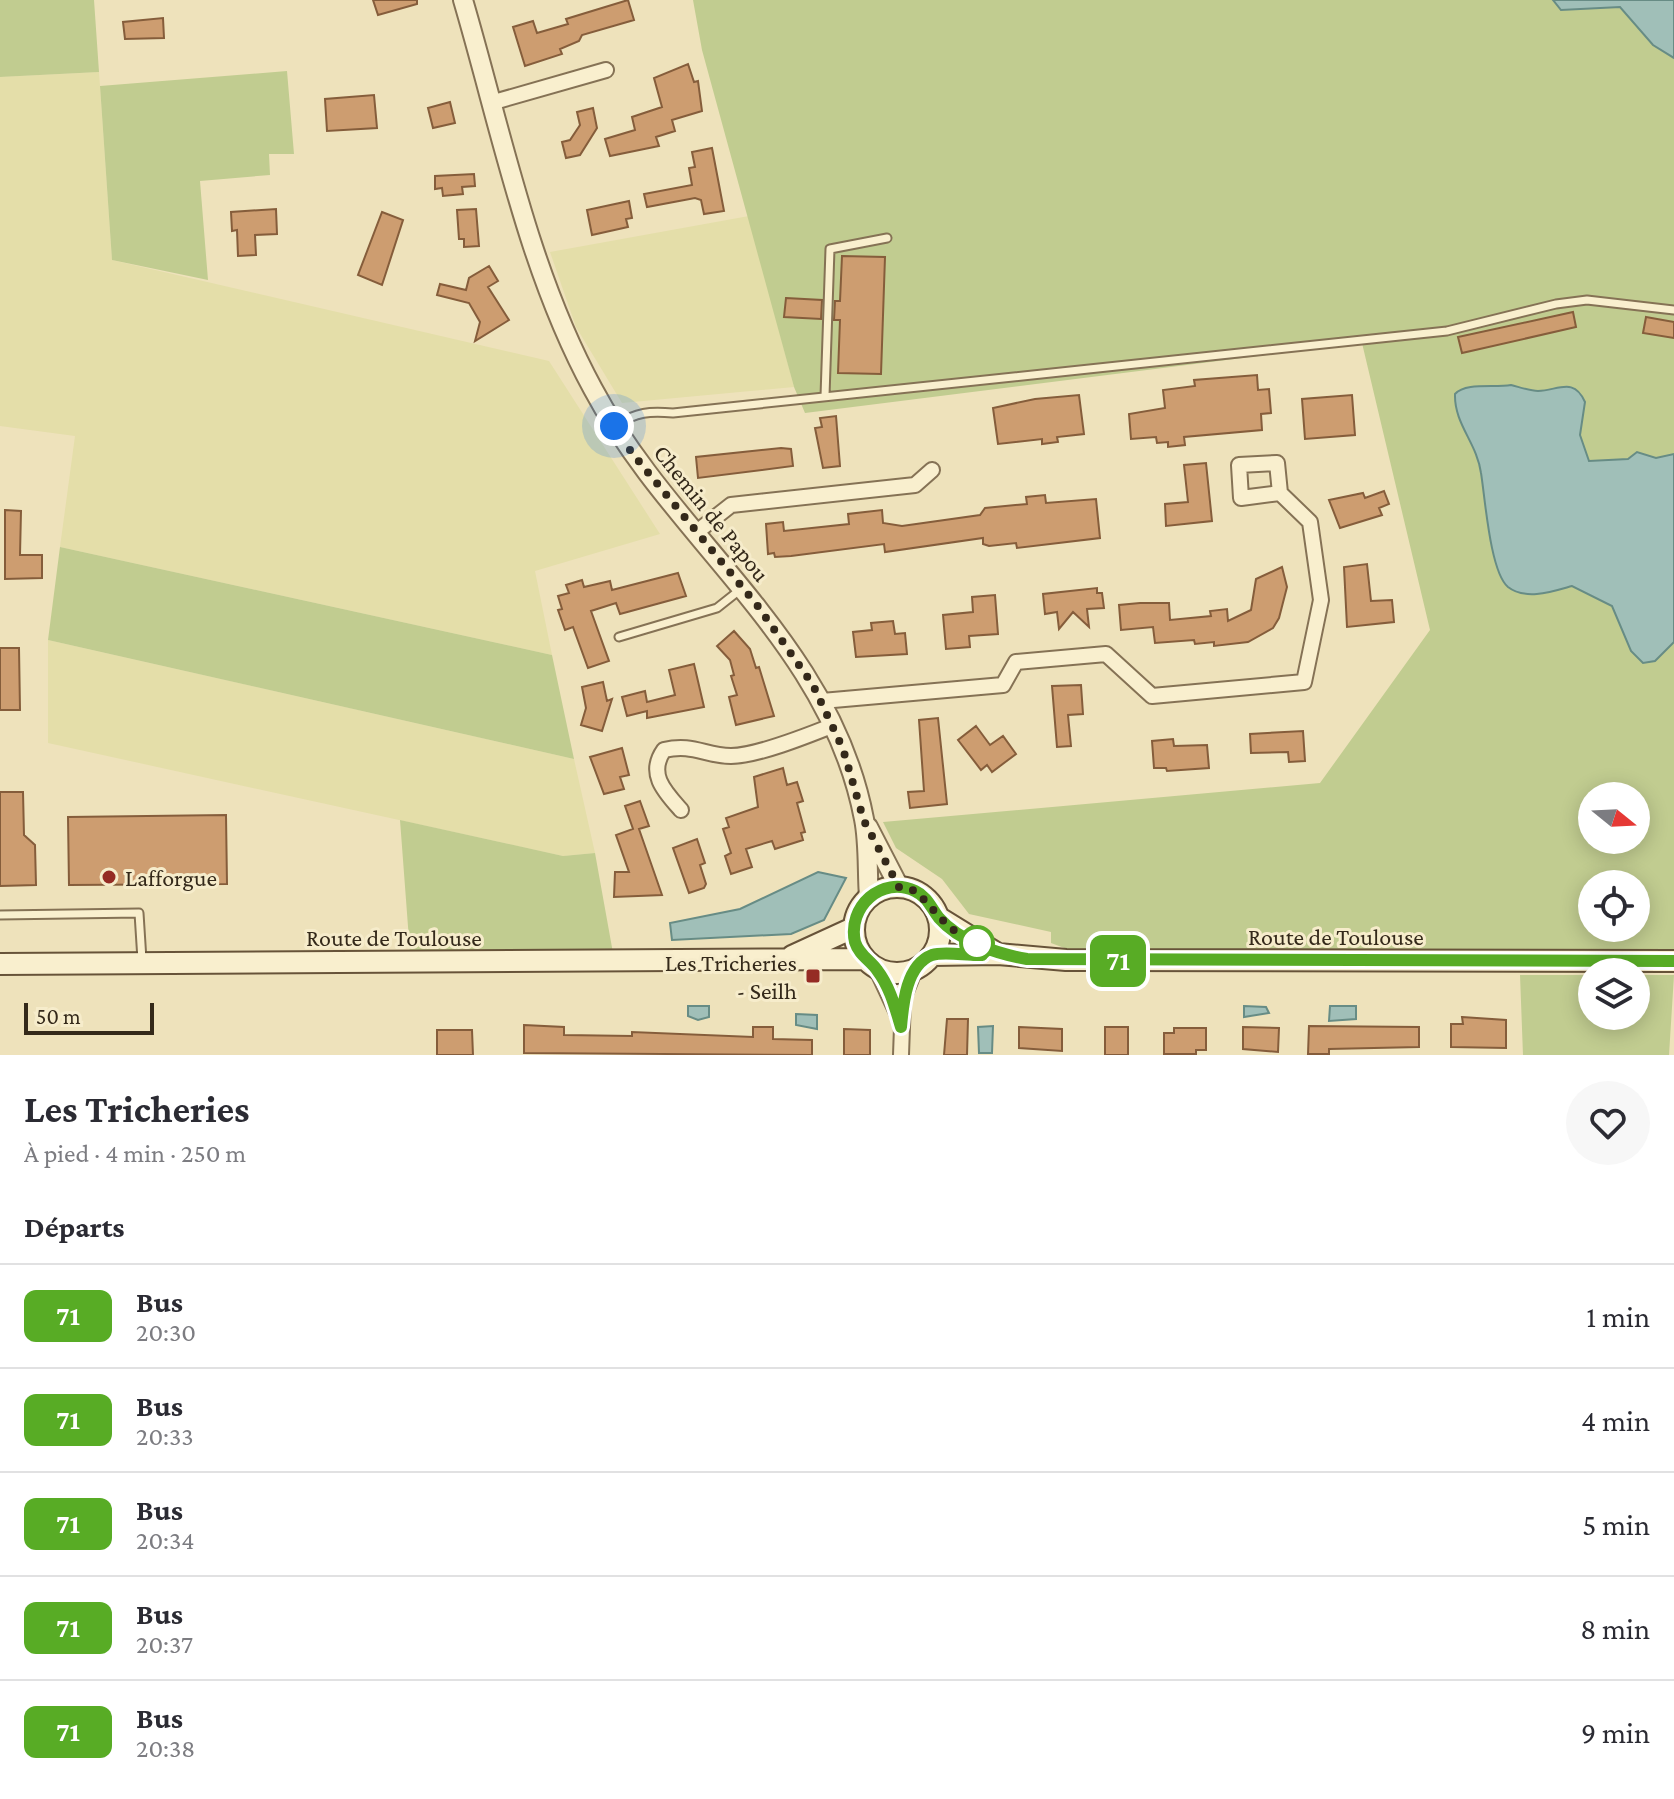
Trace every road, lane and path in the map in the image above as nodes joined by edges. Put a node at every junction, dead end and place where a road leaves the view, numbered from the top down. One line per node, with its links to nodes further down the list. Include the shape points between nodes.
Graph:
1 (463, 0): 3 (street, Chemin de Papou)
2 (606, 70): 3 (street)
3 (494, 102): 7 (street, Chemin de Papou, via 544,275 574,353)
4 (887, 238): 6 (lane, via 830,249)
5 (1674, 310): 6 (lane, via 1587,300 1447,331)
6 (825, 396): 7 (lane, via 673,413 649,411)
7 (614, 426): 10 (street, Chemin de Papou)
8 (932, 470): 10 (street, via 915,485 731,505)
9 (1280, 493): 13 (street, via 1310,522 1321,600 1304,682 1152,696 1106,654 1016,662 1003,685)
10 (698, 531): 11 (street, Chemin de Papou)
11 (743, 588): 12 (lane, via 717,608); 13 (street, Chemin de Papou)
12 (619, 637)
13 (822, 701): 14 (street, Chemin de Papou)
14 (834, 725): 15 (street, via 731,756 684,745 664,750 656,773); 16 (street, Chemin de Papou)
15 (681, 810)
16 (864, 821): 17 (street, Chemin de Papou); 18 (street, Chemin de Papou)
17 (899, 887): 18 (main road); 20 (main road, via 916,891)
18 (869, 897): 21 (main road)
19 (0, 915): 26 (lane, via 139,913)
20 (938, 917): 22 (main road, Route de Toulouse); 23 (main road, via 940,937)
21 (853, 928): 24 (main road, Route de Toulouse); 28 (main road, via 856,945)
22 (998, 954): 23 (main road, Route de Toulouse); 25 (main road, Route de Toulouse, via 1081,961)
23 (932, 955): 29 (main road)
24 (787, 959): 26 (main road, Route de Toulouse); 28 (main road, Route de Toulouse)
25 (1674, 961)
26 (142, 963): 27 (main road, Route de Toulouse)
27 (0, 964)
28 (870, 964): 29 (main road, via 895,974); 30 (street, via 894,1001)
29 (915, 969): 30 (street, via 903,999)
30 (901, 1027): 31 (street)
31 (901, 1055)

